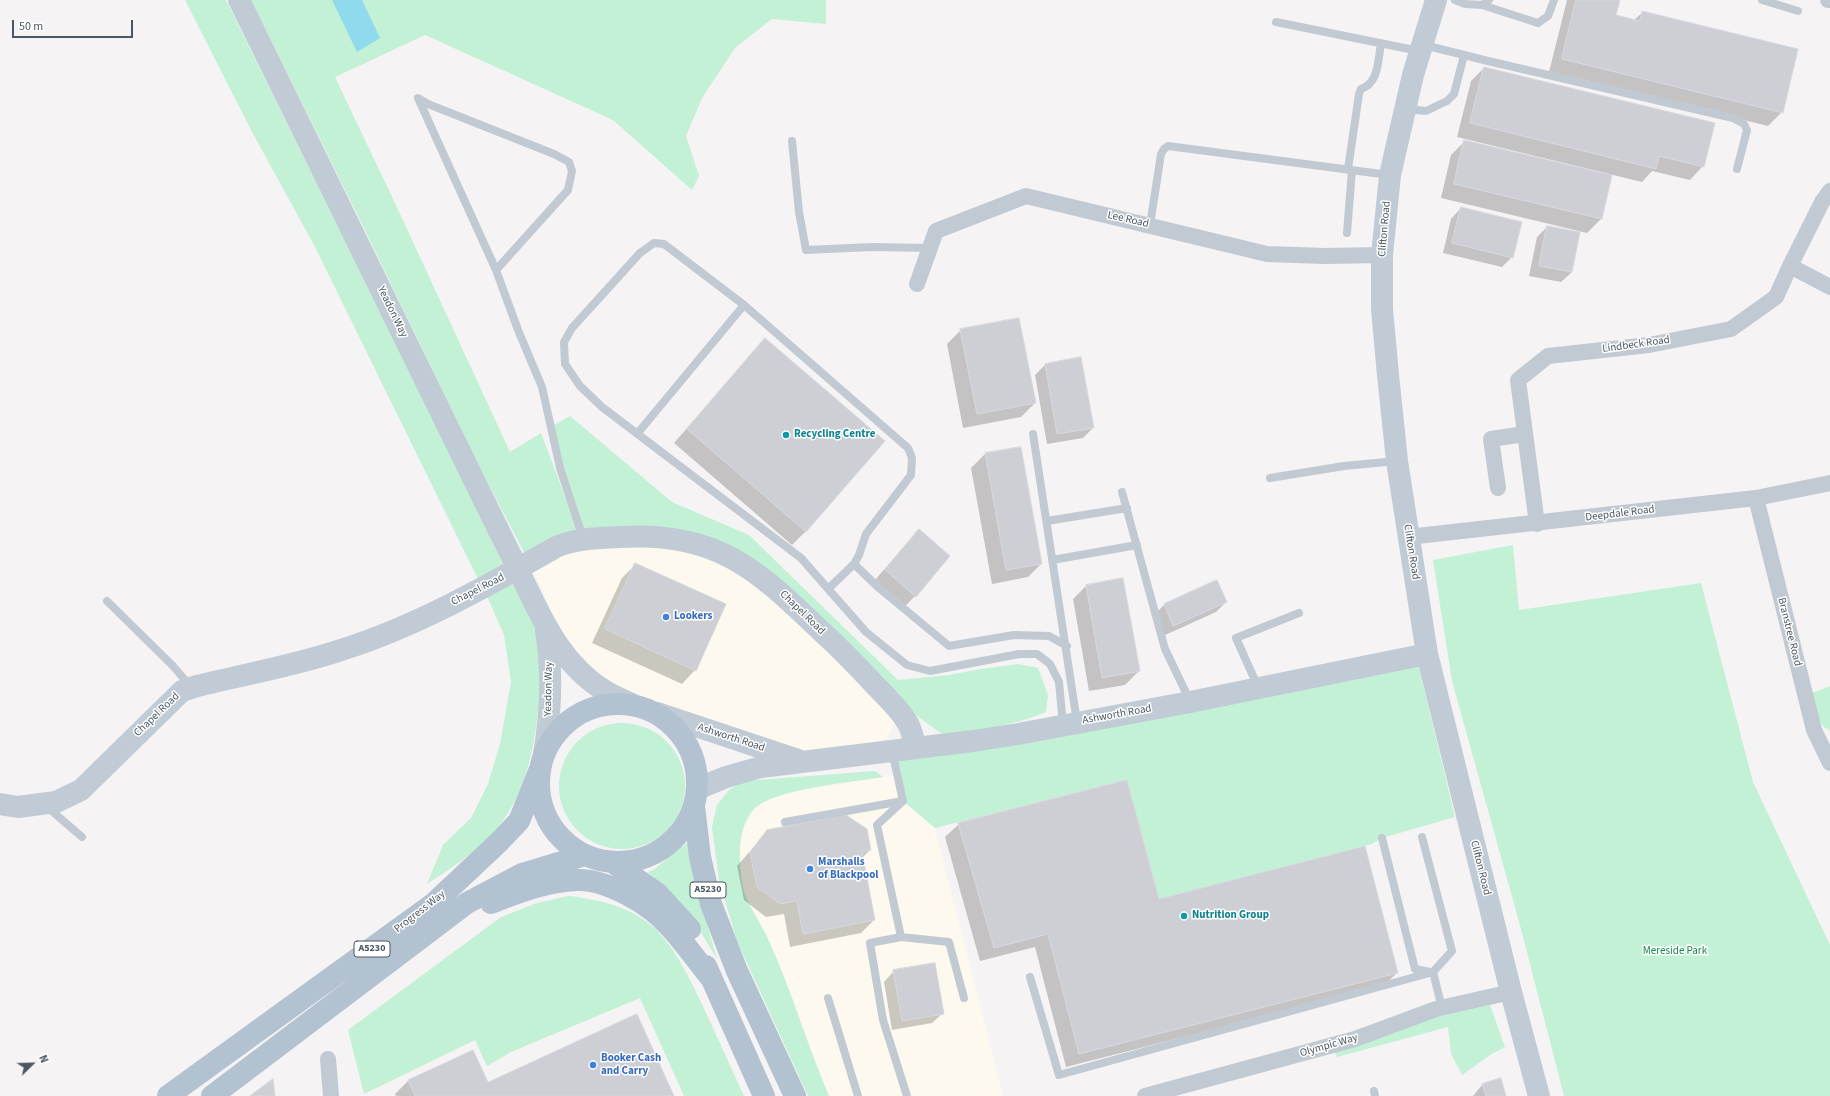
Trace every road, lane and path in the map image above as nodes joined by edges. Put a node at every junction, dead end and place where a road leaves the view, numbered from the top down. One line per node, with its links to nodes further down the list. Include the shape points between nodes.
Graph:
1 (239, 0): 47 (street, Yeadon Way, bridge)
2 (1436, 0): 10 (street, Clifton Road)
3 (1455, 0): 6 (lane, via 1465,4)
4 (1554, 0): 6 (lane, via 1548,16 1538,23)
5 (1762, 0): 7 (lane)
6 (1486, 3)
7 (1798, 11)
8 (1276, 22): 9 (lane)
9 (1381, 43): 10 (lane); 15 (lane, via 1375,76 1359,94)
10 (1421, 48): 11 (lane); 12 (street, Clifton Road)
11 (1464, 55): 12 (lane, via 1454,94 1447,101 1426,111); 14 (lane, via 1733,118 1744,124 1748,130)
12 (1405, 108): 16 (street, Clifton Road)
13 (792, 141): 20 (lane, via 799,212 806,250)
14 (1737, 169)
15 (1350, 170): 16 (lane); 18 (lane, via 1168,146 1161,154); 19 (lane)
16 (1390, 175): 21 (street, Clifton Road)
17 (1830, 191): 22 (street, Lindbeck Road)
18 (1150, 225): 20 (street, Lee Road, via 1026,196 936,231); 21 (street, Lee Road, via 1267,254)
19 (1347, 233)
20 (930, 248): 24 (street, Lee Road)
21 (1382, 255): 30 (street, Clifton Road, via 1382,309)
22 (1790, 266): 25 (street); 29 (street, Lindbeck Road, via 1776,297 1731,329 1649,345 1548,356 1518,380)
23 (496, 270): 23 (lane, via 568,190 572,171 569,162 418,98); 40 (lane, via 542,387 560,468)
24 (917, 284)
25 (1830, 287)
26 (744, 305): 27 (lane); 27 (lane, via 664,244 654,244 640,253 572,328 564,342 565,364 580,386); 43 (lane, via 908,448 912,458 911,475 866,534)
27 (637, 434): 44 (lane, via 801,558)
28 (1033, 434): 37 (lane)
29 (1525, 434): 33 (street, via 1491,439); 38 (street, Lindbeck Road)
30 (1397, 461): 31 (lane, via 1344,466); 39 (street, Clifton Road)
31 (1270, 478)
32 (1830, 483): 35 (street, Deepdale Road)
33 (1498, 488)
34 (1122, 492): 36 (lane)
35 (1756, 498): 38 (street, Deepdale Road); 58 (street, Branstree Road, via 1814,730)
36 (1127, 508): 37 (lane); 41 (lane)
37 (1047, 521): 42 (lane)
38 (1538, 524): 39 (street, Deepdale Road)
39 (1408, 537): 49 (street, Clifton Road)
40 (584, 539): 50 (street, Chapel Road, via 556,547 475,593 391,631 341,650); 56 (street, Chapel Road, via 639,536 681,540 699,543 742,563 774,586 898,708 908,724)
41 (1137, 545): 42 (lane); 52 (lane, via 1166,649)
42 (1052, 560): 48 (lane)
43 (854, 564): 44 (lane); 48 (lane, via 949,646 1014,636 1049,636)
44 (828, 589): 55 (lane, via 866,632 907,665 930,671 1019,654 1037,654 1050,664 1059,682)
45 (107, 601): 50 (lane, via 173,666)
46 (1299, 613): 51 (lane, via 1236,638)
47 (545, 624): 53 (street, Yeadon Way, via 564,653 589,679 605,691); 59 (street, Yeadon Way, via 550,651 551,679 548,728)
48 (1067, 646): 55 (lane)
49 (1427, 654): 51 (street, Ashworth Road); 76 (street, Clifton Road)
50 (191, 688): 63 (street, Chapel Road, via 182,691 169,703 81,790 56,802)
51 (1258, 688): 52 (street, Ashworth Road)
52 (1190, 702): 55 (street, Ashworth Road)
53 (632, 704): 54 (main road, A5230); 59 (main road, A5230, via 605,704 579,713 558,730)
54 (657, 713): 60 (street, Ashworth Road); 61 (main road, A5230, via 674,726 687,743 695,762)
55 (1070, 724): 56 (street, Ashworth Road)
56 (916, 748): 57 (street, Ashworth Road)
57 (892, 751): 60 (street, Ashworth Road); 62 (lane)
58 (1828, 753)
59 (542, 761): 69 (main road, A5230, via 539,795 548,820 554,832); 81 (main road, Progress Way / A5230, via 519,821 433,904)
60 (805, 762): 61 (street, Ashworth Road, via 761,767 726,777)
61 (696, 797): 70 (main road, A5230, via 682,830 663,848 638,860); 85 (main road, A5230, via 700,857 712,904 737,971)
62 (903, 801): 65 (lane); 72 (lane, via 877,825)
63 (42, 803): 64 (street, Chapel Road, via 18,807); 66 (lane)
64 (0, 804)
65 (785, 822)
66 (82, 837)
67 (1422, 837): 73 (lane, via 1452,952)
68 (1382, 838): 73 (lane, via 1415,969)
69 (585, 855): 70 (main road, A5230); 71 (main road, Progress Way / A5230, via 522,874 467,903)
70 (612, 862): 75 (main road, A5230, via 657,893 682,919 693,933)
71 (443, 922): 75 (main road, A5230, via 547,884 578,880 627,895 656,914); 82 (main road, Progress Way / A5230)
72 (901, 937): 78 (lane, via 949,942); 87 (lane, via 870,943 883,1020)
73 (1433, 972): 74 (lane, via 1059,1075); 79 (lane)
74 (1030, 977)
75 (711, 978): 84 (main road, A5230)
76 (1511, 992): 79 (street, Olympic Way); 89 (street, Clifton Road)
77 (828, 998): 86 (lane)
78 (964, 998)
79 (1442, 1008): 88 (street, Olympic Way, via 1354,1040)
80 (328, 1059): 83 (street)
81 (168, 1096)
82 (212, 1096)
83 (331, 1096)
84 (764, 1096)
85 (795, 1096)
86 (858, 1096)
87 (907, 1096)
88 (1145, 1096)
89 (1539, 1096)

